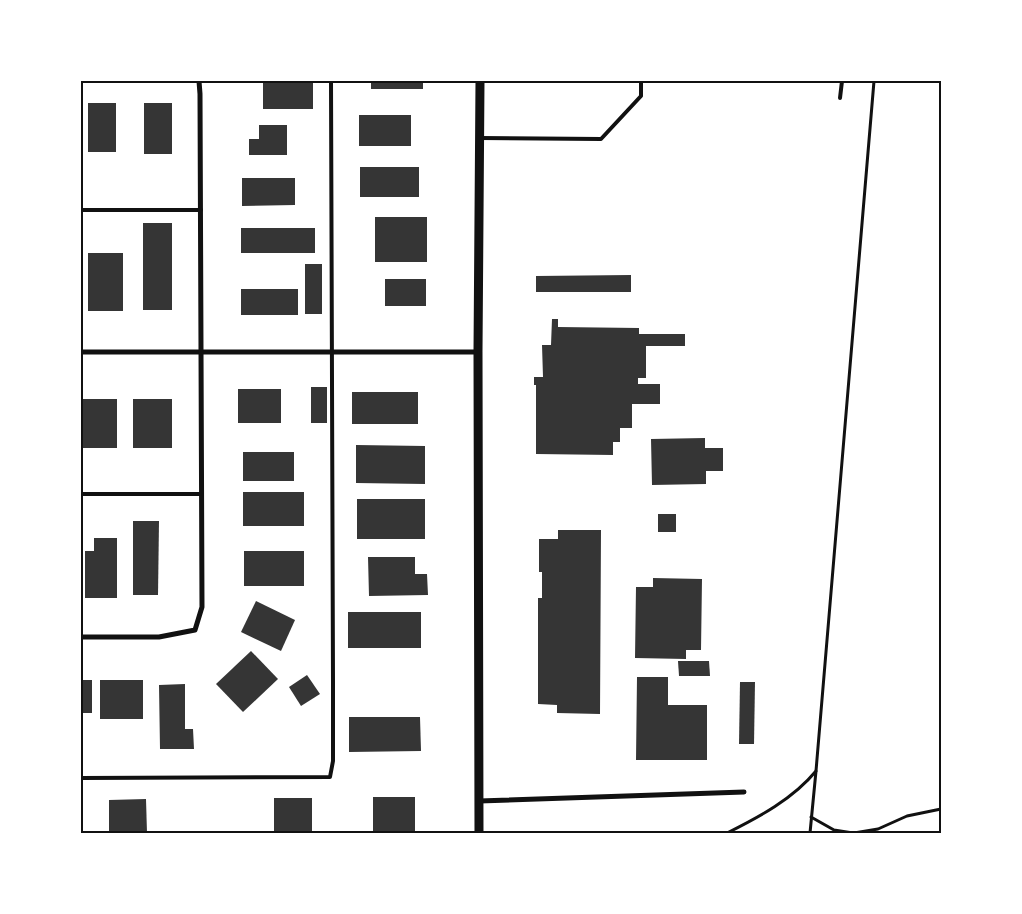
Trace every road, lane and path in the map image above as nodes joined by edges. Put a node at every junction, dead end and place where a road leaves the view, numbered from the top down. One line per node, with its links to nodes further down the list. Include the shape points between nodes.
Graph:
1 (199, 81): 10 (street)
2 (331, 81): 13 (lane)
3 (480, 81): 8 (street)
4 (641, 81): 8 (lane, via 641,96 601,139)
5 (842, 81): 7 (lane)
6 (874, 81): 18 (path)
7 (840, 98)
8 (480, 138): 14 (street)
9 (81, 210): 10 (lane)
10 (201, 210): 12 (street)
11 (81, 352): 12 (street)
12 (201, 352): 13 (street); 16 (street)
13 (332, 352): 14 (street); 19 (lane, via 333,761 330,776)
14 (478, 352): 21 (street)
15 (81, 494): 16 (lane)
16 (202, 494): 17 (street, via 202,607 195,630 160,637)
17 (81, 637)
18 (816, 771): 23 (path); 25 (path, via 806,783 765,814)
19 (81, 778)
20 (744, 792): 21 (street)
21 (479, 801): 24 (street)
22 (941, 809): 27 (path, via 907,816 878,829)
23 (812, 817): 26 (path); 27 (path, via 834,830)
24 (479, 833)
25 (727, 833)
26 (810, 833)
27 (854, 833)

